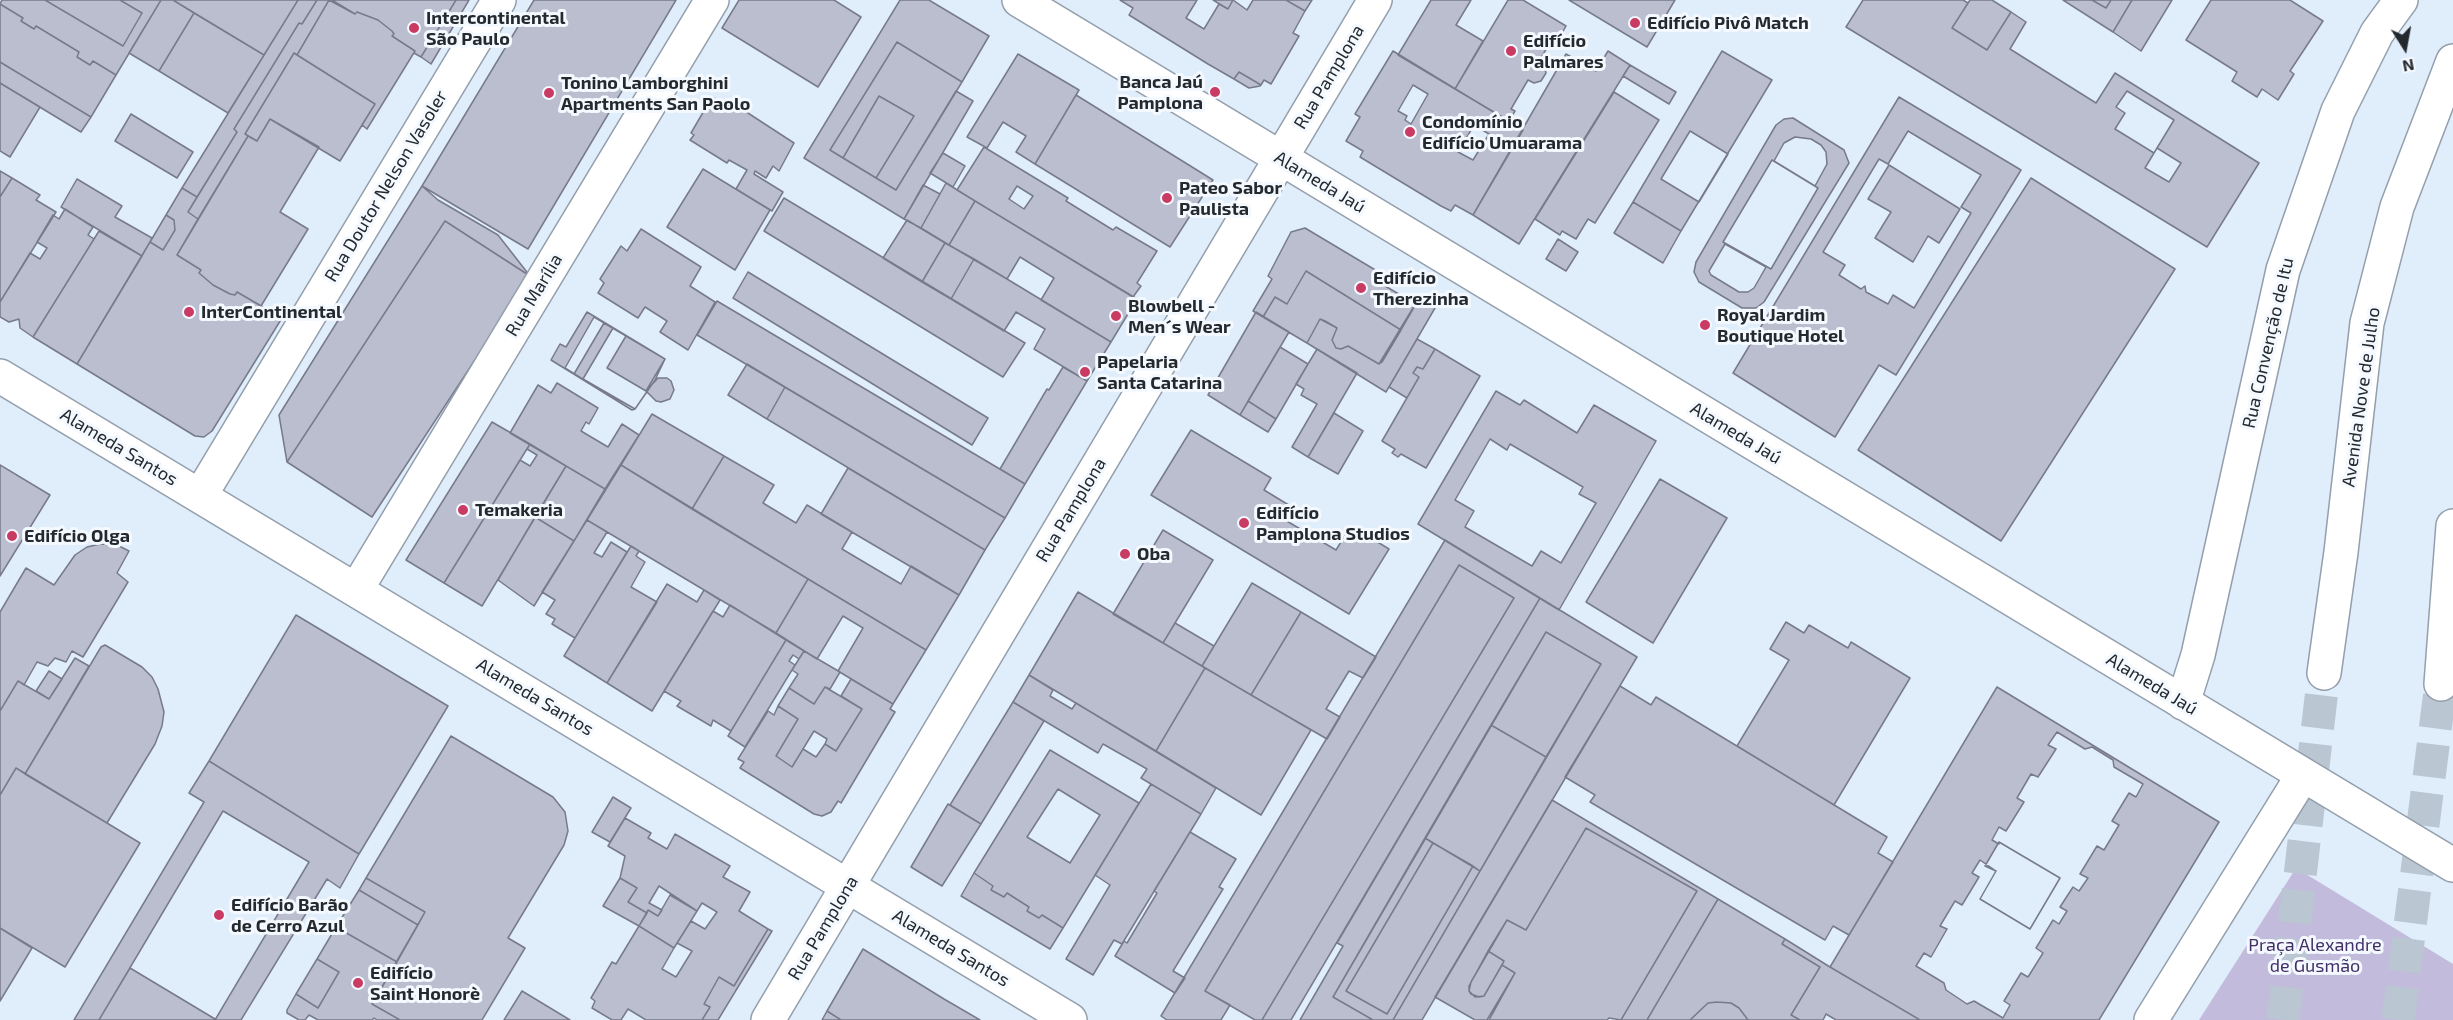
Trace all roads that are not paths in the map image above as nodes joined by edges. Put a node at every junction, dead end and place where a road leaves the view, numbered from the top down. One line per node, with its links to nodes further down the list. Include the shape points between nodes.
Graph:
1 (499, 0): 9 (street, Rua Doutor Nelson Vasoler)
2 (712, 0): 11 (street, Rua Marília)
3 (1019, 0): 7 (street, Alameda Jaú)
4 (1375, 0): 7 (street, Rua Pamplona)
5 (2401, 0): 14 (street, Rua Convenção de Itu, via 2377,33 2338,111 2283,270)
6 (2453, 61): 12 (street, Avenida Nove de Julho, via 2397,207 2367,323)
7 (1280, 158): 14 (street, Alameda Jaú); 17 (street, Rua Pamplona)
8 (0, 376): 9 (street, Alameda Santos)
9 (200, 496): 11 (street, Alameda Santos)
10 (2453, 526): 13 (street)
11 (356, 590): 17 (street, Alameda Santos)
12 (2324, 673)
13 (2441, 684)
14 (2184, 703): 15 (street, Alameda Jaú)
15 (2303, 775): 16 (street, Alameda Jaú); 20 (street)
16 (2451, 862)
17 (848, 886): 18 (street, Rua Pamplona); 19 (street, Alameda Santos)
18 (768, 1020)
19 (1070, 1020)
20 (2151, 1020)

